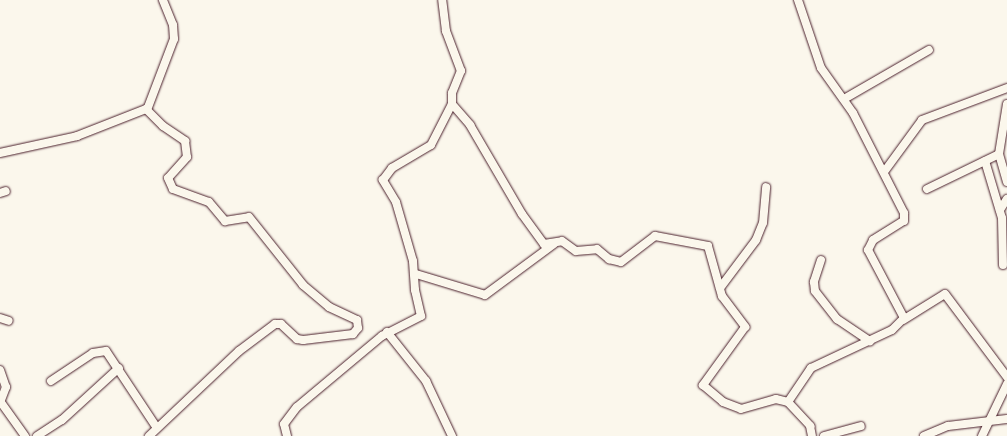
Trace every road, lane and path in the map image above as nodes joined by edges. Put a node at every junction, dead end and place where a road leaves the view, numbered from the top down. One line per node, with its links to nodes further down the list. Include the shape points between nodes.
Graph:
1 (163, 0): 9 (street, via 174,31 174,40)
2 (442, 0): 7 (street, via 446,31 461,71 452,94)
3 (798, 0): 6 (street, via 821,68)
4 (929, 50): 6 (street)
5 (1007, 88): 13 (street, via 922,120)
6 (844, 99): 13 (street)
7 (452, 104): 19 (street, via 470,125 540,240 546,245); 22 (street, via 431,145 392,168 383,180 396,202)
8 (1007, 104): 11 (street)
9 (147, 110): 10 (street, via 77,136); 39 (street, via 163,126 185,141 188,157 168,178 173,189 208,202 225,221 249,217 289,271 319,300 355,318 358,328 350,335 301,340 281,324 274,324 239,351)
10 (0, 153)
11 (999, 154): 12 (street); 14 (street)
12 (985, 161): 16 (street); 18 (street)
13 (884, 172): 25 (street, via 905,219 873,240 868,250 901,306)
14 (1007, 182)
15 (766, 187): 23 (street, via 763,223 756,240)
16 (927, 189)
17 (1007, 199): 18 (street)
18 (1000, 210): 21 (street)
19 (557, 242): 22 (street, via 485,296); 23 (street, via 565,242 576,252 597,249 609,259 621,262 655,236 708,246)
20 (822, 260): 28 (street, via 814,282 815,291 837,319)
21 (1003, 265)
22 (416, 274): 27 (street, via 414,290 421,316 411,324)
23 (720, 288): 35 (street, via 745,327 704,381 704,387 723,402 742,409 776,398)
24 (0, 318): 26 (street)
25 (903, 320): 28 (street); 31 (street, via 945,294)
26 (8, 321)
27 (387, 332): 43 (street, via 297,407 284,424); 44 (street, via 426,381)
28 (870, 341): 35 (street, via 811,368)
29 (119, 368): 32 (street, via 109,353 102,350); 39 (street); 41 (street, via 62,420)
30 (0, 370): 34 (street, via 6,387)
31 (1007, 377)
32 (51, 381)
33 (1007, 384): 37 (street)
34 (1, 400): 40 (street)
35 (788, 402): 45 (street, via 810,426)
36 (1007, 419): 37 (street)
37 (989, 423): 47 (street, via 948,426); 48 (street)
38 (862, 426): 46 (street)
39 (157, 428): 42 (street)
40 (25, 436)
41 (38, 436)
42 (149, 436)
43 (287, 436)
44 (452, 436)
45 (812, 436)
46 (824, 436)
47 (924, 436)
48 (982, 436)

